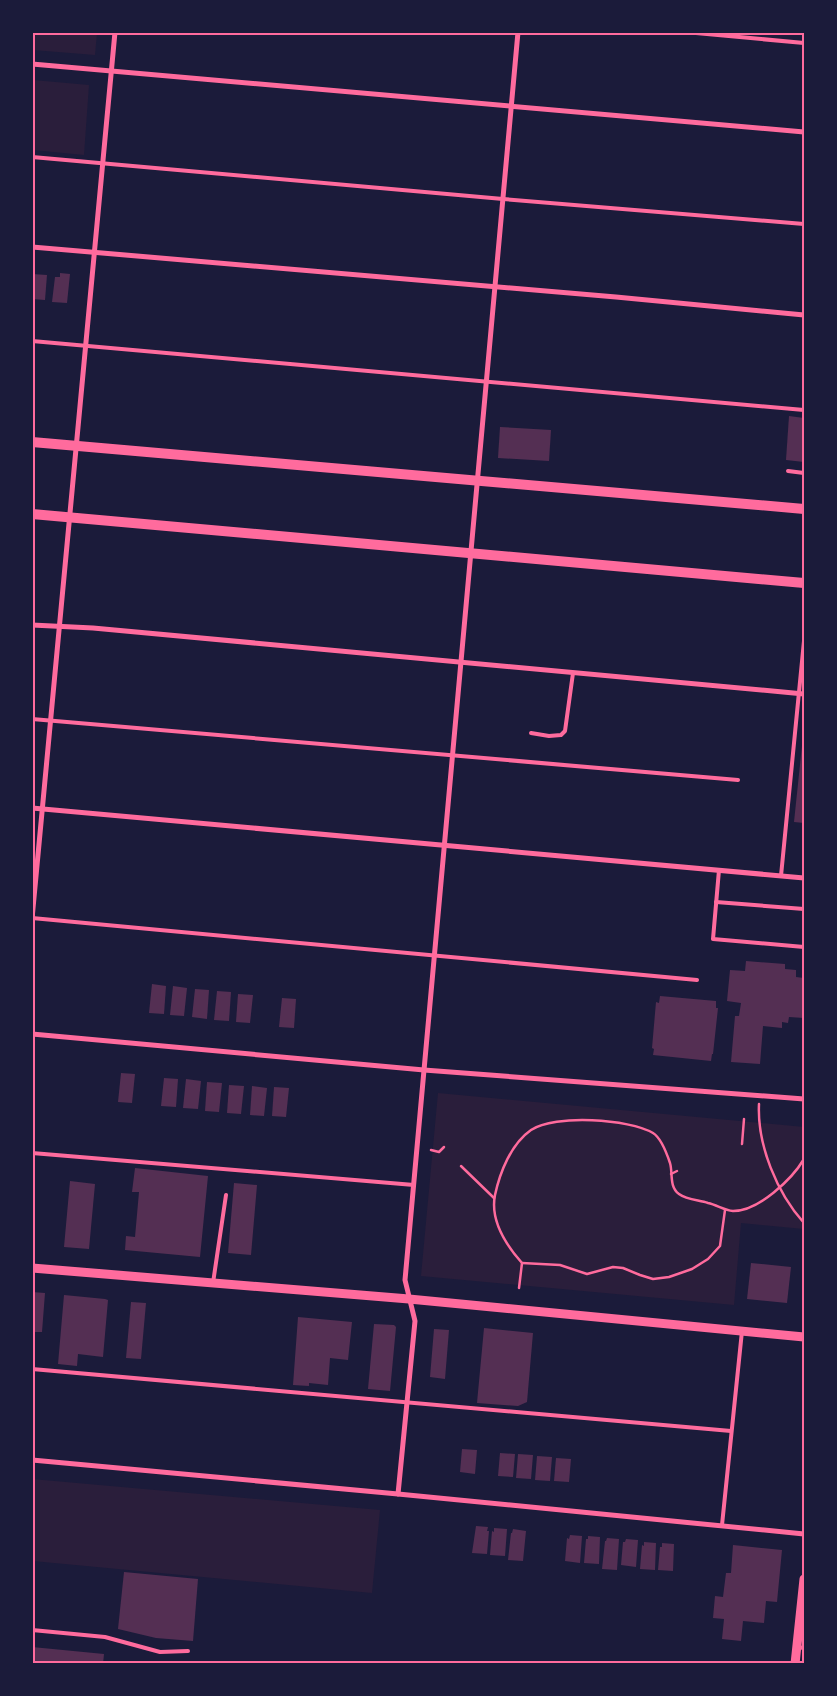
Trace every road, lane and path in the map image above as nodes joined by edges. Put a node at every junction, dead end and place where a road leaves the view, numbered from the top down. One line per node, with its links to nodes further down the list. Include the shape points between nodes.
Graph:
1 (115, 32): 6 (street)
2 (518, 32): 7 (street)
3 (686, 32): 4 (lane)
4 (804, 43)
5 (32, 64): 6 (street)
6 (111, 71): 7 (street); 10 (street)
7 (512, 106): 8 (street); 11 (street)
8 (804, 132)
9 (32, 157): 10 (lane)
10 (103, 162): 11 (lane); 14 (street)
11 (503, 199): 12 (lane); 15 (street)
12 (804, 224)
13 (32, 247): 14 (street)
14 (94, 252): 15 (street); 18 (street)
15 (495, 287): 16 (street); 19 (street)
16 (804, 315)
17 (32, 341): 18 (lane)
18 (85, 346): 19 (lane); 22 (street)
19 (486, 383): 20 (lane); 25 (street)
20 (804, 410)
21 (32, 442): 22 (main road)
22 (76, 446): 25 (main road); 28 (street)
23 (788, 471): 24 (lane)
24 (804, 473)
25 (478, 480): 26 (main road); 29 (street)
26 (804, 509)
27 (32, 514): 28 (main road)
28 (70, 518): 29 (main road); 32 (street)
29 (472, 554): 30 (main road); 34 (street)
30 (804, 583)
31 (32, 624): 32 (street)
32 (60, 626): 34 (street); 38 (street)
33 (804, 641): 36 (lane)
34 (462, 663): 35 (street); 40 (street)
35 (573, 673): 36 (street); 39 (lane, via 565,731 561,735 549,736)
36 (802, 694): 46 (lane)
37 (32, 719): 38 (lane)
38 (51, 721): 40 (lane); 43 (street)
39 (531, 733)
40 (453, 756): 41 (lane); 44 (street)
41 (738, 780)
42 (32, 808): 43 (street)
43 (42, 810): 44 (street); 50 (street)
44 (445, 846): 45 (street); 52 (street)
45 (719, 870): 46 (street); 48 (lane)
46 (781, 876): 47 (street)
47 (804, 878)
48 (716, 902): 49 (lane); 51 (lane, via 713,939)
49 (804, 909)
50 (33, 918): 52 (lane)
51 (804, 947)
52 (434, 956): 53 (lane); 55 (street)
53 (697, 980)
54 (32, 1034): 55 (street)
55 (424, 1070): 56 (street); 67 (street)
56 (759, 1096): 57 (street); 68 (path, via 758,1120)
57 (804, 1099)
58 (744, 1119): 59 (path)
59 (742, 1144)
60 (444, 1147): 61 (path, via 439,1152)
61 (431, 1150)
62 (32, 1153): 67 (lane)
63 (804, 1159): 68 (path)
64 (461, 1166): 70 (path)
65 (677, 1171): 66 (path)
66 (671, 1174): 70 (path, via 670,1163 655,1134 625,1123 549,1123 533,1129 522,1138 504,1168); 71 (path, via 672,1185 678,1194)
67 (414, 1185): 77 (street, via 405,1280)
68 (780, 1188): 71 (path, via 746,1208); 72 (path)
69 (226, 1195): 75 (lane)
70 (494, 1198): 73 (path, via 495,1217 501,1233)
71 (725, 1210): 73 (path, via 720,1246 692,1269 669,1277 653,1279 612,1267 587,1274 560,1265)
72 (804, 1222)
73 (522, 1263): 76 (path)
74 (32, 1268): 75 (street)
75 (213, 1283): 77 (street)
76 (519, 1288)
77 (409, 1299): 78 (street); 81 (street, via 415,1321)
78 (742, 1331): 79 (street); 82 (lane)
79 (804, 1337)
80 (32, 1369): 81 (lane)
81 (407, 1403): 82 (lane); 84 (street)
82 (732, 1431): 85 (lane)
83 (32, 1460): 84 (street)
84 (398, 1494): 85 (street)
85 (722, 1525): 86 (street)
86 (804, 1534)
87 (804, 1579): 89 (street)
88 (32, 1630): 90 (lane, via 105,1637 160,1652)
89 (801, 1647): 91 (street)
90 (188, 1651)
91 (795, 1664)

